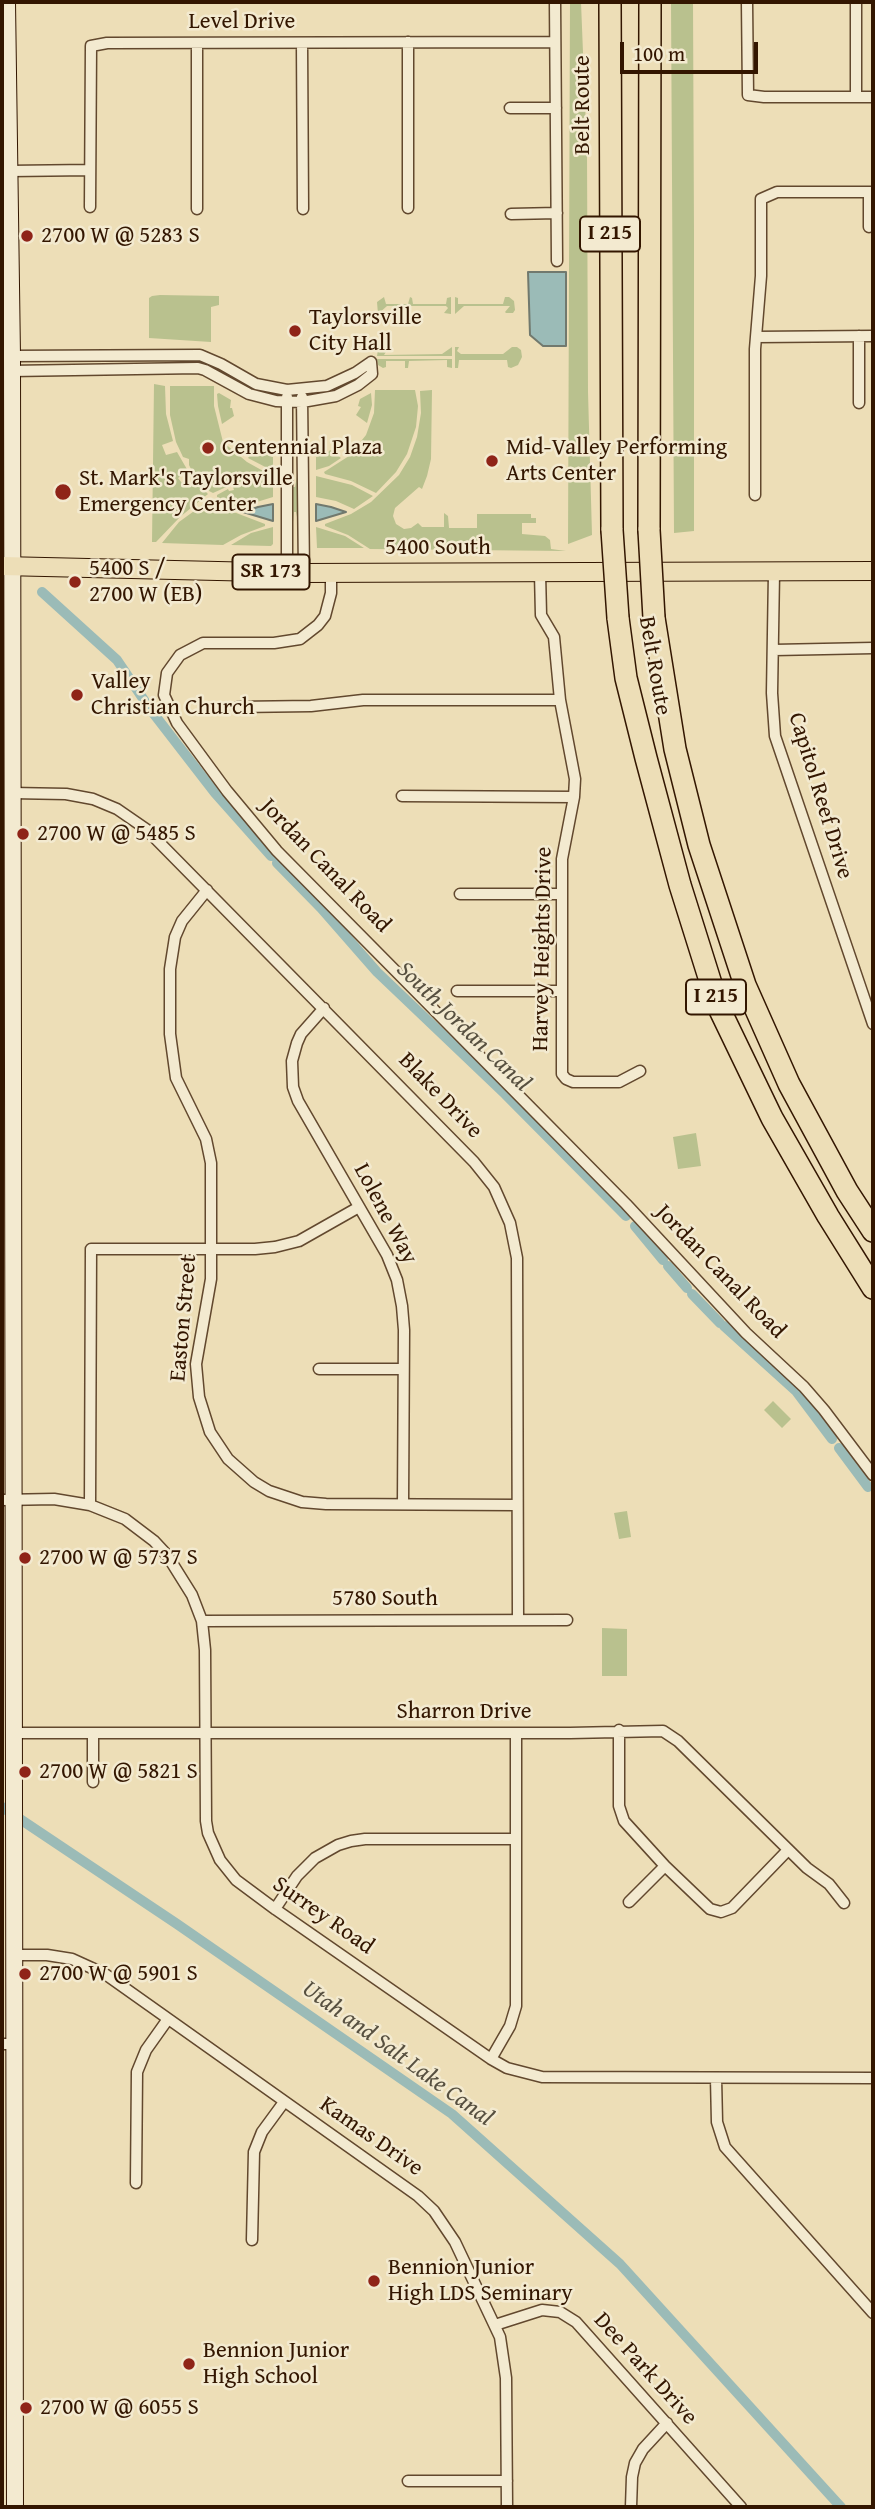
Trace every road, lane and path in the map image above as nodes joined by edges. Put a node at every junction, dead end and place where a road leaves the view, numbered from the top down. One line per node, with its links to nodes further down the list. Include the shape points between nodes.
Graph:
1 (555, 2): 10 (street)
2 (610, 2): 62 (highway, Belt Route / I 215, bridge, via 612,530 626,678 680,885 718,1006 772,1118)
3 (650, 2): 60 (highway, Belt Route / I 215, bridge, via 649,530 654,618 675,749 699,845 745,985 789,1084)
4 (747, 2): 11 (street, via 748,95)
5 (856, 2): 11 (street)
6 (5, 5): 16 (main road)
7 (408, 42): 9 (street, Level Drive); 10 (street, Level Drive); 19 (street)
8 (197, 43): 9 (street, Level Drive); 15 (street, Level Drive, via 91,46); 20 (street)
9 (302, 43): 21 (street)
10 (555, 43): 14 (street)
11 (856, 97): 12 (street)
12 (873, 97)
13 (510, 108): 14 (street)
14 (556, 108): 22 (street)
15 (90, 170): 16 (street); 18 (street, Level Drive)
16 (9, 171): 29 (main road)
17 (871, 192): 24 (street); 28 (street, via 777,192 761,199)
18 (90, 207)
19 (408, 208)
20 (197, 209)
21 (303, 209)
22 (557, 213): 23 (street); 25 (street)
23 (511, 214)
24 (869, 226)
25 (557, 261)
26 (859, 336): 27 (street); 28 (street); 34 (street)
27 (873, 336)
28 (756, 337): 35 (street)
29 (11, 363): 30 (street, via 200,355 257,384); 32 (street, via 198,368 249,394); 36 (main road)
30 (287, 390): 31 (street); 32 (street)
31 (302, 390): 33 (street); 33 (street, via 336,382 371,362 372,374 359,385 336,396)
32 (287, 402): 33 (street); 38 (street)
33 (302, 402): 38 (street)
34 (859, 403)
35 (755, 495)
36 (6, 566): 38 (main road, 5400 South / SR 173); 46 (main road)
37 (873, 571): 41 (main road, 5400 South / SR 173)
38 (295, 573): 39 (main road, 5400 South / SR 173)
39 (331, 573): 40 (main road, 5400 South / SR 173); 65 (street, Jordan Canal Road, via 325,616 300,639 203,643 180,654 167,673 164,695 177,723 281,856 804,1387)
40 (540, 573): 41 (main road, 5400 South / SR 173); 44 (street, Harvey Heights Drive, via 541,615 554,637)
41 (774, 573): 43 (street, Capitol Reef Drive)
42 (873, 648): 43 (street)
43 (774, 650): 57 (street, Capitol Reef Drive, via 775,736)
44 (560, 700): 45 (street, via 363,700); 49 (street, Harvey Heights Drive, via 575,779)
45 (238, 707)
46 (7, 741): 47 (main road)
47 (12, 793): 50 (main road); 51 (street, Blake Drive, via 80,796 117,809 146,829)
48 (402, 796): 49 (street)
49 (574, 797): 53 (street, Harvey Heights Drive, via 563,851)
50 (7, 864): 66 (main road)
51 (206, 890): 56 (street, Blake Drive); 61 (street, Easton Street, via 175,937 170,1034 176,1078 210,1151)
52 (460, 894): 53 (street)
53 (562, 894): 55 (street, Harvey Heights Drive)
54 (457, 991): 55 (street)
55 (561, 991): 58 (street, Harvey Heights Drive, via 566,1079 619,1082)
56 (324, 1008): 59 (street, Lolene Way, via 297,1043 293,1087); 69 (street, Blake Drive, via 474,1162 503,1205 517,1258)
57 (873, 1024)
58 (640, 1071)
59 (359, 1207): 61 (street, via 287,1245); 64 (street, Lolene Way, via 397,1280)
60 (873, 1231)
61 (212, 1249): 67 (street, Easton Street, via 197,1385 206,1422 228,1459 269,1491 302,1502); 68 (street, via 91,1249)
62 (873, 1288)
63 (319, 1369): 64 (street)
64 (404, 1369): 67 (street, Lolene Way)
65 (873, 1475)
66 (8, 1500): 68 (street, Surrey Road, via 54,1499); 74 (main road)
67 (403, 1504): 69 (street, Easton Street)
68 (90, 1505): 70 (street, Surrey Road, via 125,1520 154,1541 179,1571)
69 (517, 1505): 71 (street, Blake Drive)
70 (202, 1620): 71 (street, 5780 South); 76 (street, Surrey Road)
71 (518, 1620): 72 (street, 5780 South)
72 (568, 1620)
73 (619, 1730): 77 (street, Sharron Drive); 80 (street, Sharron Drive, via 658,1730 672,1736); 81 (street, via 621,1817)
74 (14, 1733): 75 (street, Sharron Drive); 85 (main road)
75 (93, 1733): 76 (street, Sharron Drive); 78 (street)
76 (206, 1733): 77 (street, Sharron Drive); 84 (street, Surrey Road, via 205,1808 213,1847 236,1880)
77 (516, 1733): 79 (street)
78 (93, 1782)
79 (516, 1839): 84 (street, via 351,1841 326,1851 306,1867); 88 (street, via 516,2006)
80 (788, 1850): 81 (street, via 732,1908 721,1912 710,1909); 83 (street, Sharron Drive)
81 (665, 1866): 82 (street)
82 (629, 1902)
83 (844, 1903)
84 (275, 1909): 88 (street, Surrey Road)
85 (13, 1955): 86 (street, Kamas Drive, via 81,1961); 87 (main road)
86 (168, 2019): 91 (street, Kamas Drive); 92 (street, via 137,2072)
87 (8, 2044): 99 (main road)
88 (491, 2059): 89 (street, Surrey Road, via 542,2077)
89 (716, 2078): 90 (street, Surrey Road); 94 (street, via 717,2122 725,2147)
90 (873, 2078)
91 (284, 2102): 93 (street, via 254,2152); 95 (street, Kamas Drive, via 434,2211 455,2242)
92 (136, 2183)
93 (252, 2240)
94 (873, 2313)
95 (495, 2325): 96 (street, Dee Park Drive, via 542,2310 567,2316); 98 (street, Kamas Drive, via 506,2378)
96 (667, 2423): 101 (street, via 635,2463); 102 (street, Dee Park Drive)
97 (408, 2481): 98 (street)
98 (507, 2481): 100 (street, Kamas Drive)
99 (15, 2507)
100 (507, 2507)
101 (631, 2507)
102 (741, 2507)

